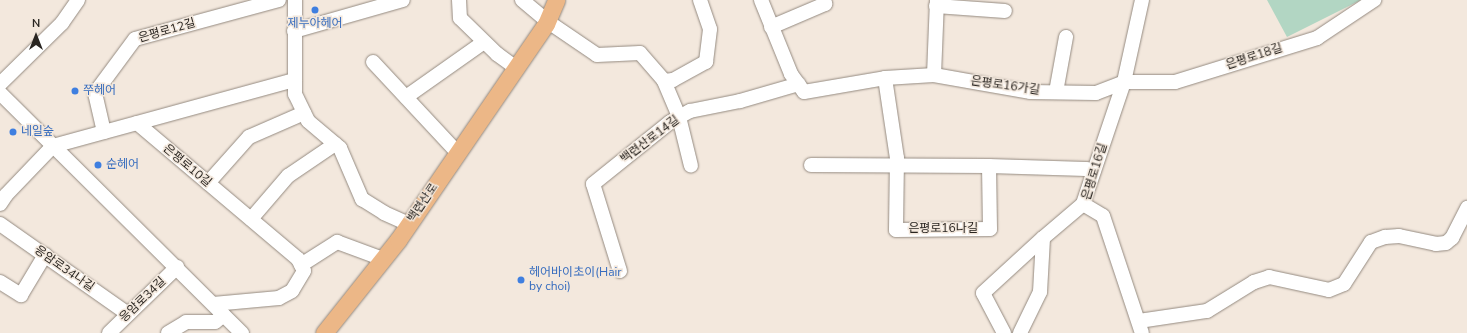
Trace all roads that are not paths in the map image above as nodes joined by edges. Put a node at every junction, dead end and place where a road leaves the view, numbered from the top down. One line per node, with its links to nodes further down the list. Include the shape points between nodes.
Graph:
1 (78, 0): 27 (street, via 62,23)
2 (279, 0): 35 (street, 은평로12길, via 135,39 95,93)
3 (295, 0): 17 (street)
4 (403, 0): 17 (street)
5 (459, 0): 19 (street, via 460,18)
6 (522, 0): 15 (street)
7 (556, 0): 15 (main road, 백련산로)
8 (700, 0): 25 (street, via 710,29 706,62 673,80)
9 (761, 0): 16 (street)
10 (824, 0): 16 (street, via 825,4)
11 (1142, 0): 26 (street, 은평로16길)
12 (1374, 0): 26 (street, 은평로18길, via 1317,38 1175,82)
13 (936, 3): 14 (street); 22 (street)
14 (1005, 11)
15 (547, 21): 21 (main road, 백련산로); 25 (street, via 597,55 640,53)
16 (771, 27): 28 (street, via 791,74)
17 (294, 32): 24 (street)
18 (1066, 37): 30 (street)
19 (484, 42): 21 (street); 31 (street)
20 (373, 62): 31 (street)
21 (516, 68): 38 (main road, 백련산로)
22 (934, 75): 23 (street, 은평로16가길); 30 (street, 은평로16가길, via 1030,92)
23 (885, 78): 28 (street, via 804,92); 41 (street, 은평로16나길, via 892,114)
24 (295, 80): 32 (street, via 295,94); 34 (street)
25 (664, 81): 33 (street)
26 (1124, 82): 30 (street, 은평로16가길, via 1096,93); 43 (street, 은평로16길)
27 (0, 84)
28 (799, 84): 33 (street, 백련산로14길, via 755,98 690,111)
29 (0, 92): 37 (street)
30 (1056, 92)
31 (406, 97): 38 (street)
32 (304, 114): 36 (street, via 308,121); 44 (street, via 249,137)
33 (680, 116): 40 (street); 56 (street, 백련산로14길, via 593,184)
34 (137, 123): 35 (street); 44 (street, 은평로10길)
35 (104, 132): 37 (street)
36 (335, 144): 48 (street, via 288,176); 50 (street, via 355,178 362,199 384,213)
37 (54, 146): 45 (street); 55 (street)
38 (458, 153): 50 (main road, 백련산로)
39 (811, 165): 41 (street)
40 (691, 166)
41 (897, 166): 42 (street); 42 (street, 은평로16나길, via 896,230 990,229)
42 (989, 166): 43 (street)
43 (1094, 171): 46 (street, 은평로16길)
44 (208, 183): 48 (street, 은평로10길)
45 (1, 198)
46 (1083, 204): 51 (street); 61 (street, 은평로16길, via 1103,216)
47 (1467, 208): 61 (street, via 1452,238 1446,243 1436,244 1398,236 1371,242 1344,284 1329,290 1269,277 1254,282 1207,311)
48 (251, 219): 54 (street, 은평로10길, via 298,259)
49 (0, 224): 52 (street, 응암로34나길)
50 (409, 224): 53 (main road, 백련산로)
51 (1043, 238): 66 (street, via 983,293); 67 (street, via 1040,292)
52 (44, 255): 57 (street, via 21,295); 59 (street, 응암로34나길)
53 (383, 259): 54 (street, via 337,242); 65 (main road, 백련산로)
54 (301, 265): 58 (street, via 304,271 292,291 279,298)
55 (177, 266): 58 (street); 59 (street, 응암로34길)
56 (620, 271)
57 (0, 282)
58 (213, 304): 60 (street)
59 (128, 314): 62 (street, 응암로34길)
60 (224, 315): 63 (street, via 215,322 186,322); 64 (street)
61 (1140, 327)
62 (108, 333)
63 (168, 333)
64 (242, 333)
65 (324, 333)
66 (1004, 333)
67 (1020, 333)

